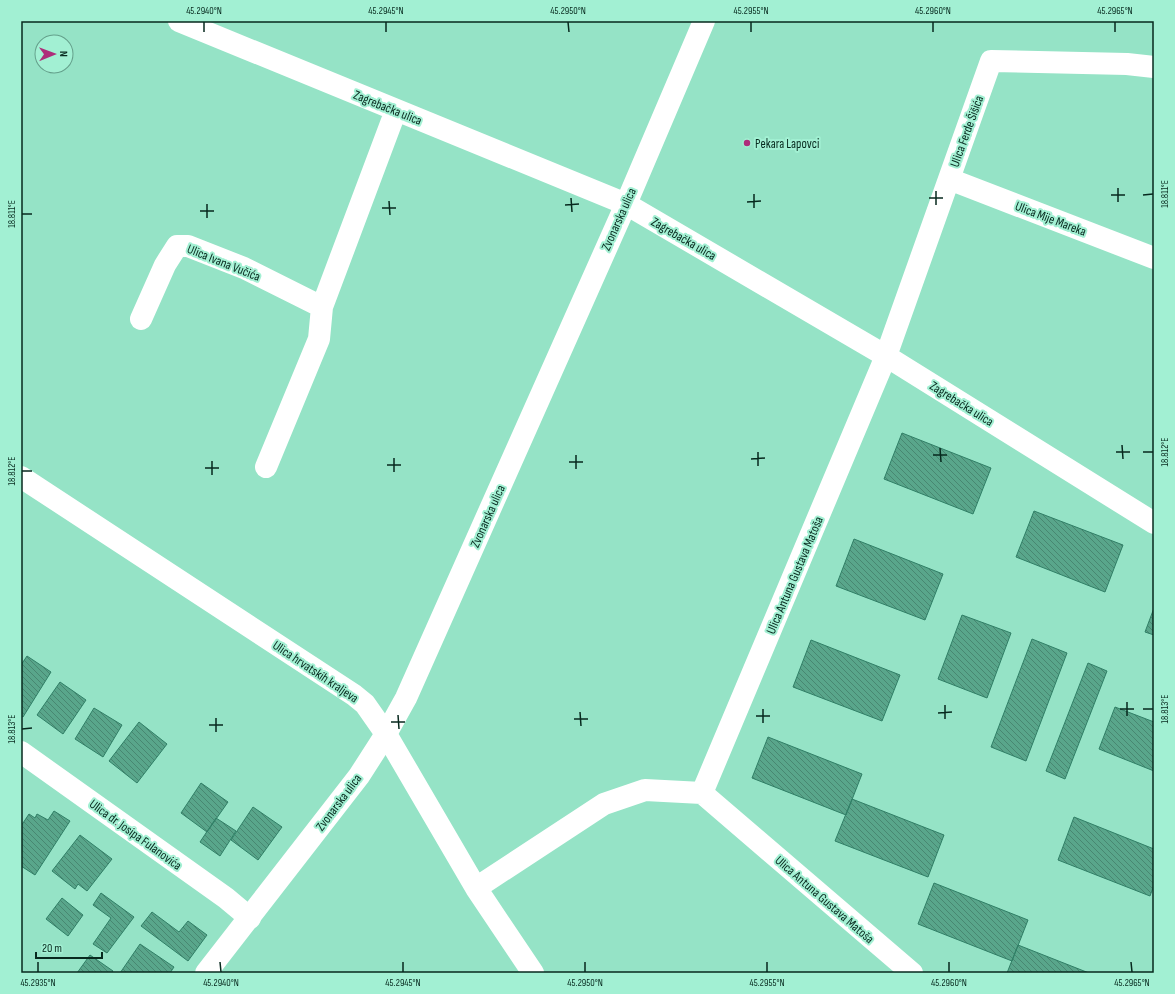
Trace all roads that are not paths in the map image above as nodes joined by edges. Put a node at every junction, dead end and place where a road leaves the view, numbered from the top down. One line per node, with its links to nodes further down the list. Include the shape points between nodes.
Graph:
1 (179, 21): 4 (street, Zagrebačka ulica)
2 (704, 21): 6 (street, Zvonarska ulica)
3 (1154, 67): 5 (street, Ulica Ferde Šišića, via 1128,64 991,61)
4 (396, 110): 6 (street, Zagrebačka ulica); 8 (street)
5 (949, 179): 7 (street, Ulica Mije Mareka); 10 (street, Ulica Ferde Šišića)
6 (626, 204): 10 (street, Zagrebačka ulica); 14 (street, Zvonarska ulica, via 406,698)
7 (1154, 258)
8 (322, 307): 9 (street, Ulica Ivana Vučića, via 244,268 188,246 177,246 165,265); 11 (street, via 319,339)
9 (141, 319)
10 (886, 356): 13 (street, Zagrebačka ulica); 16 (street, Ulica Antuna Gustava Matoša)
11 (266, 467)
12 (21, 477): 14 (street, Ulica hrvatskih kraljeva, via 354,695 365,704)
13 (1154, 523)
14 (386, 734): 17 (street, Ulica hrvatskih kraljeva); 18 (street, Zvonarska ulica, via 359,776)
15 (21, 752): 18 (street, Ulica dr. Josipa Fulanovića, via 226,898)
16 (702, 793): 17 (street, via 645,790 604,804); 21 (street, Ulica Antuna Gustava Matoša)
17 (476, 888): 20 (street, Ulica hrvatskih kraljeva)
18 (250, 918): 19 (street, Zvonarska ulica)
19 (206, 973)
20 (533, 973)
21 (912, 973)

